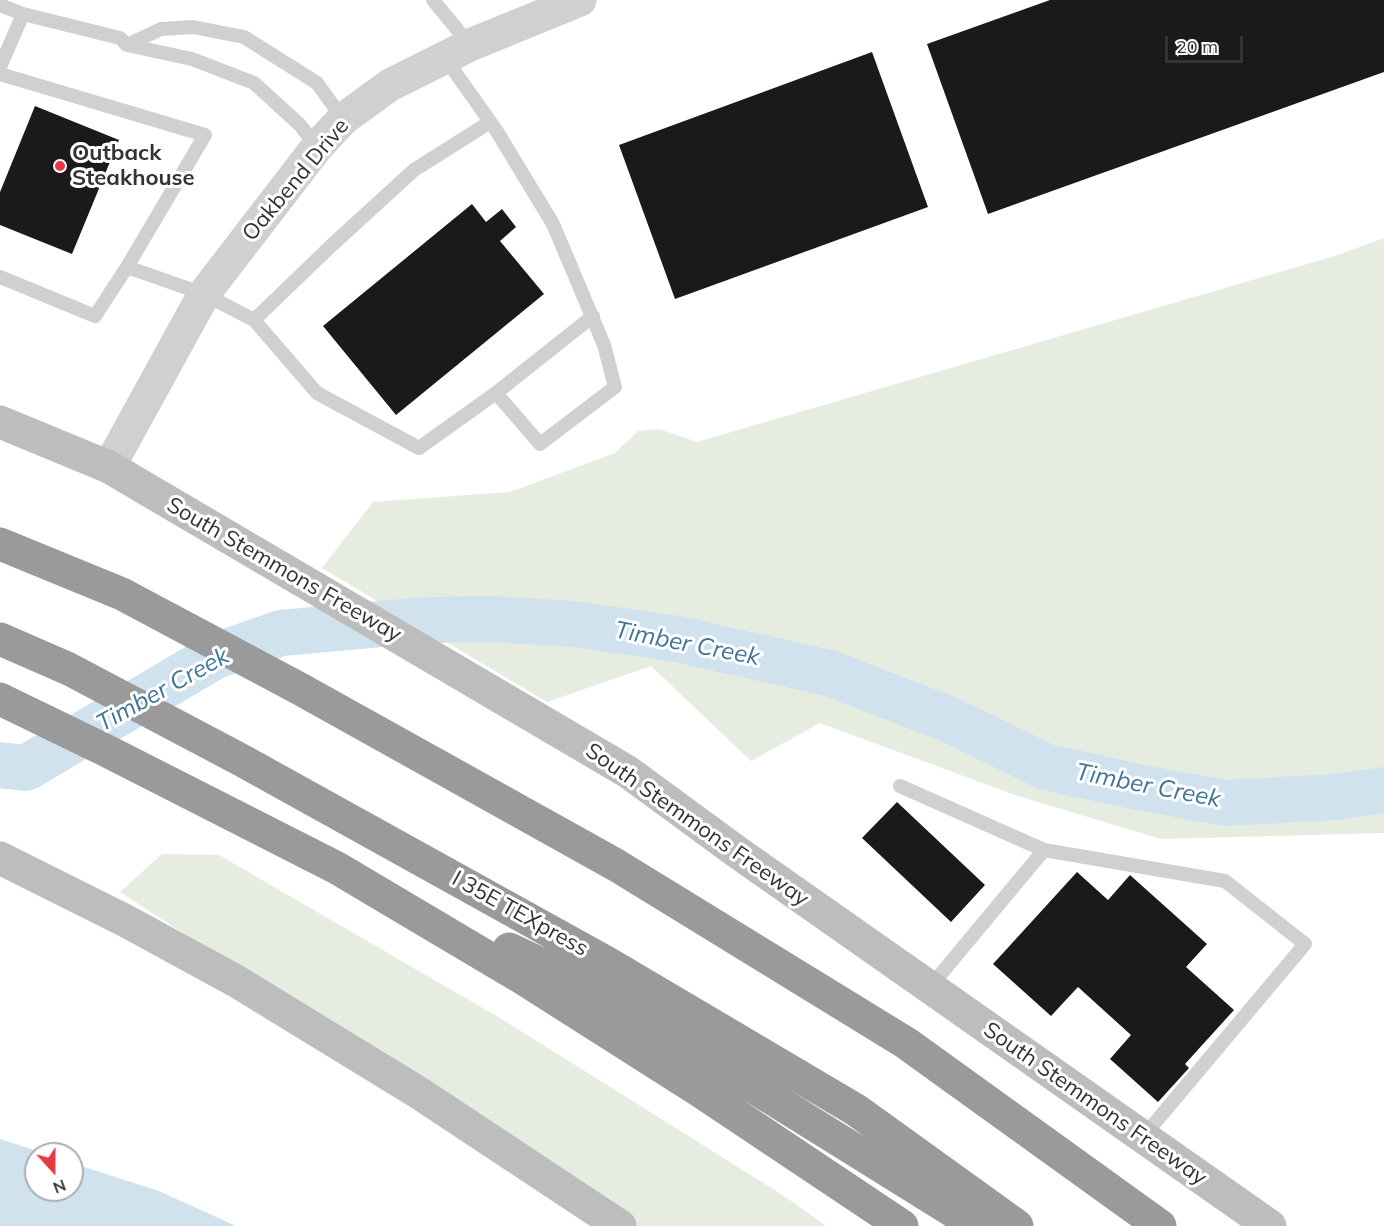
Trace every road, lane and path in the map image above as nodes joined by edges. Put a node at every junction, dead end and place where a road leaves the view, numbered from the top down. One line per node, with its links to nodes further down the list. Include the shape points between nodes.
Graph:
1 (433, 0): 6 (lane)
2 (580, 0): 6 (street, Oakbend Drive)
3 (0, 5): 4 (lane)
4 (23, 14): 5 (lane, via 120,38); 7 (lane)
5 (127, 45): 9 (lane, via 161,29 193,27 244,37 317,83); 11 (lane, via 192,59 254,83 300,125)
6 (458, 51): 9 (street, Oakbend Drive, via 390,85); 10 (lane)
7 (0, 68)
8 (0, 74): 12 (lane, via 205,135)
9 (343, 119): 11 (street, Oakbend Drive)
10 (490, 122): 15 (lane, via 553,224); 16 (lane, via 414,170)
11 (317, 147): 14 (street, Oakbend Drive)
12 (127, 267): 13 (lane, via 95,316); 14 (lane)
13 (0, 277)
14 (204, 294): 16 (lane); 19 (street, Oakbend Drive)
15 (593, 316): 17 (lane); 17 (lane, via 615,387 540,444)
16 (254, 320): 17 (lane, via 317,393 418,448)
17 (496, 393)
18 (0, 422): 19 (main road, South Stemmons Freeway)
19 (109, 467): 31 (main road, South Stemmons Freeway, via 628,772)
20 (0, 530): 22 (highway)
21 (0, 544): 22 (highway)
22 (122, 594): 37 (highway, via 616,865 906,1043)
23 (0, 633): 25 (highway)
24 (0, 639): 25 (highway, I 35E TEXpress)
25 (69, 669): 36 (highway, I 35E TEXpress, via 243,760 619,970 856,1110)
26 (0, 699): 30 (highway)
27 (900, 786): 28 (lane)
28 (1044, 850): 31 (lane); 32 (lane, via 1225,881 1305,944)
29 (0, 858): 33 (main road, via 236,981 409,1087)
30 (337, 868): 34 (highway, via 534,985); 35 (highway, via 601,992)
31 (930, 987): 32 (main road, South Stemmons Freeway)
32 (1143, 1137): 38 (main road, South Stemmons Freeway)
33 (620, 1226)
34 (902, 1226)
35 (977, 1226)
36 (1017, 1226)
37 (1160, 1226)
38 (1270, 1226)

